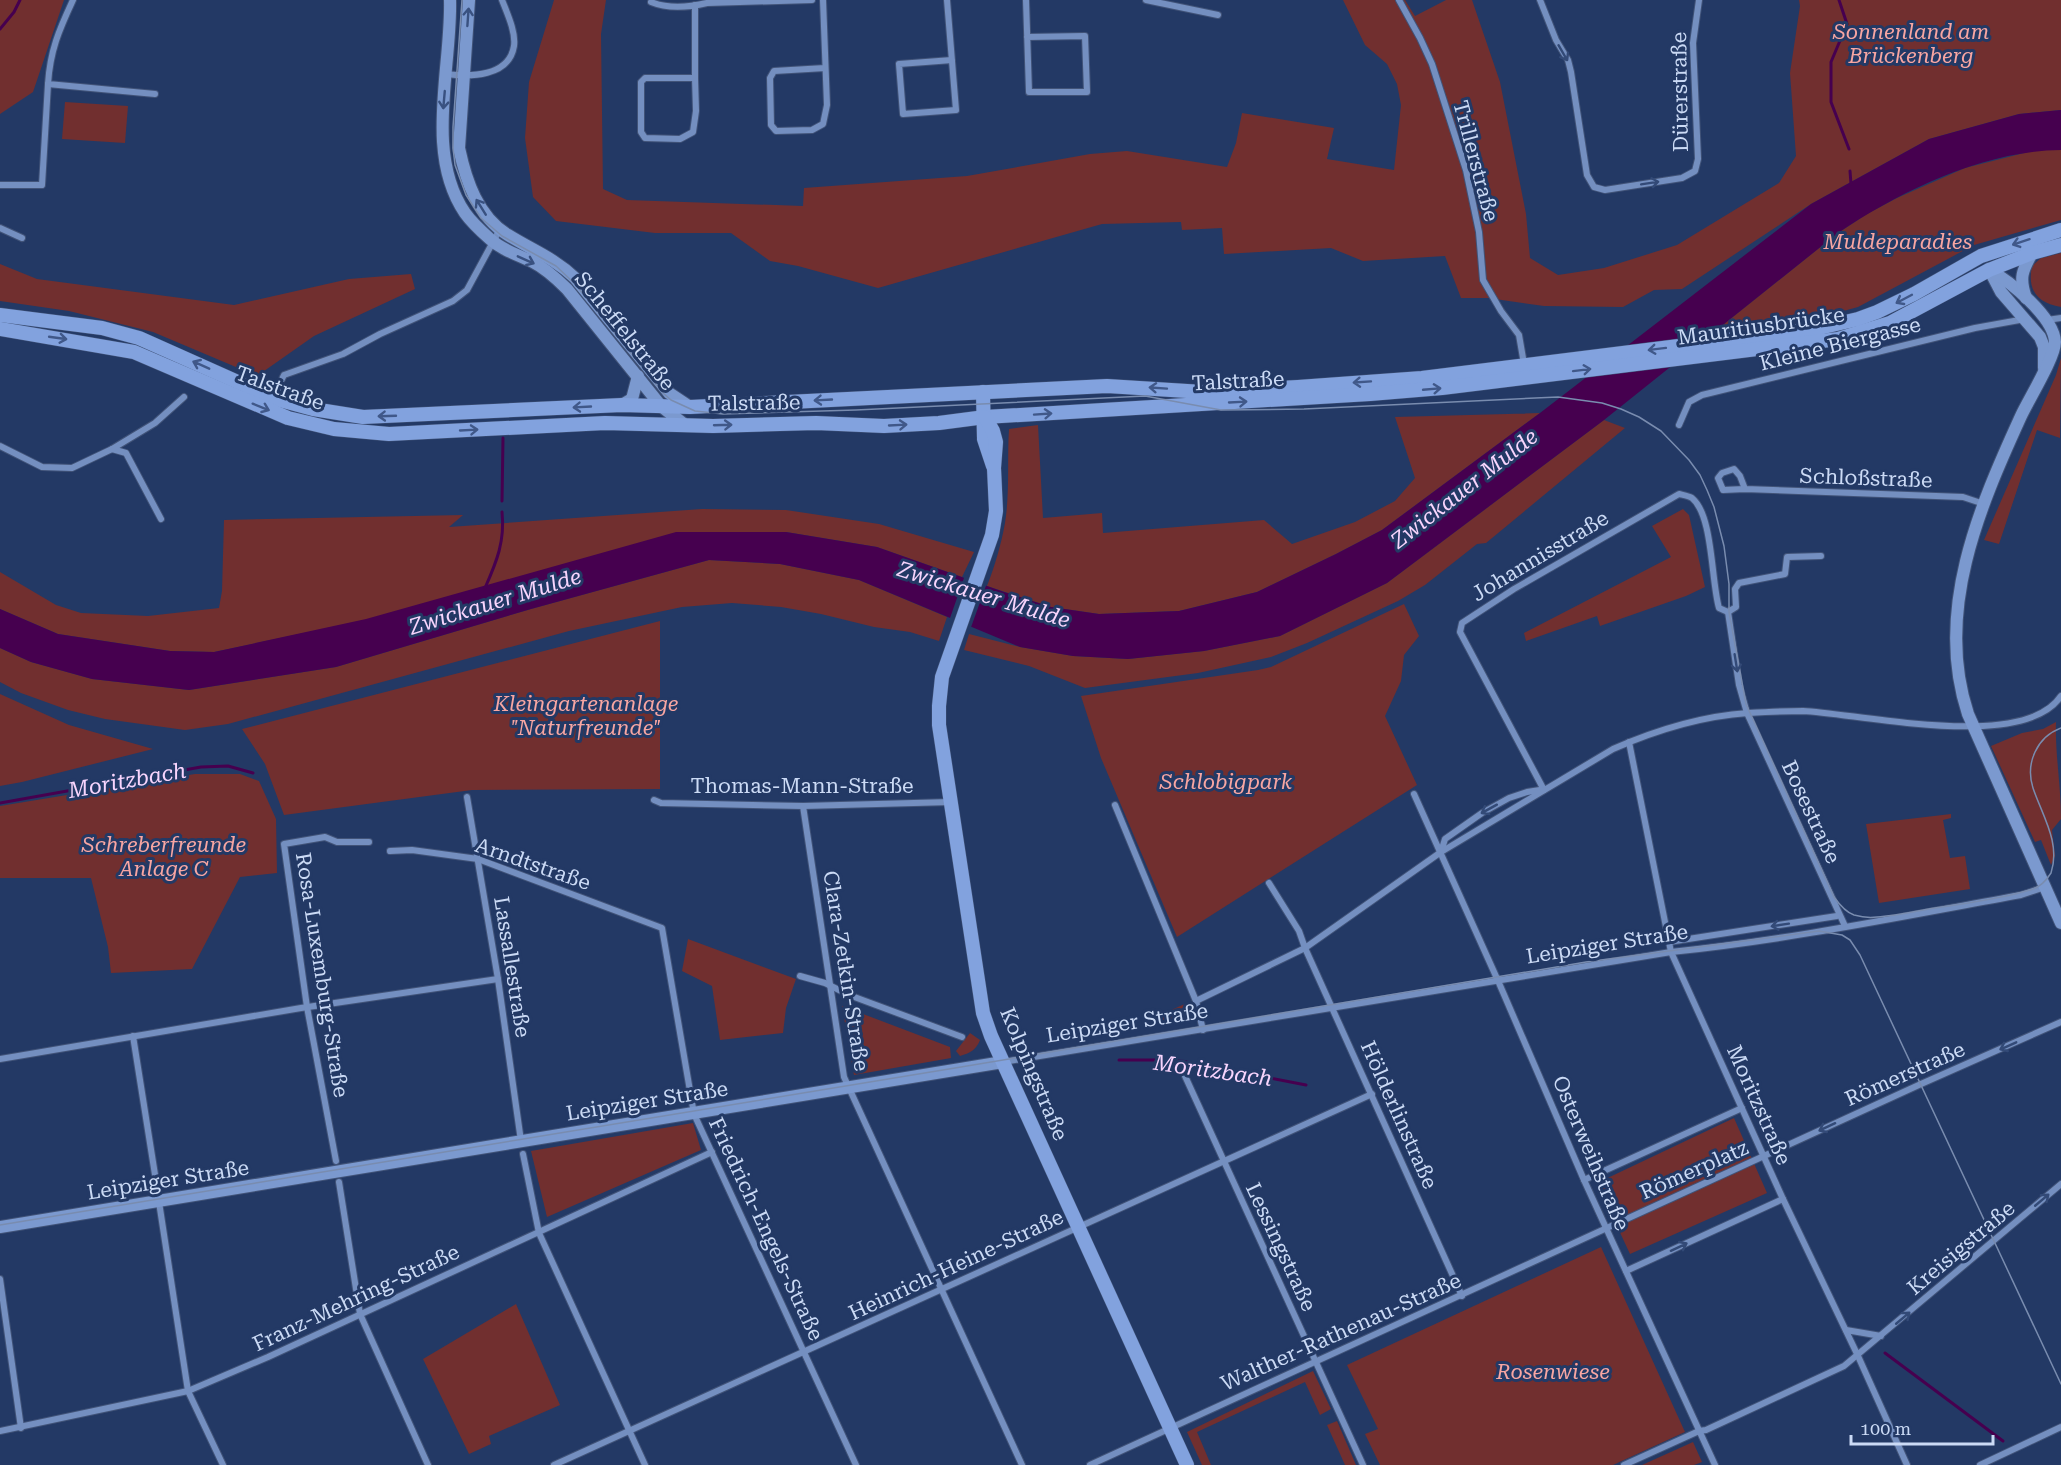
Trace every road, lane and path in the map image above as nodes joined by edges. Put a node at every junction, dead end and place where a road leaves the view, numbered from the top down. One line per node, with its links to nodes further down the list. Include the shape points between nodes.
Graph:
1 (73, 0): 22 (street, via 50,60)
2 (450, 0): 19 (street, Scheffelstraße)
3 (469, 0): 20 (street, Scheffelstraße, one-way to 3)
4 (502, 0): 20 (street, via 514,45 509,60 494,71)
5 (812, 0): 14 (street)
6 (823, 0): 18 (street)
7 (948, 0): 17 (street)
8 (1026, 0): 16 (street)
9 (1146, 0): 15 (street)
10 (1399, 0): 40 (street, Trillerstraße, via 1431,64 1466,170 1479,232 1483,280 1519,335)
11 (1540, 0): 12 (street, Dürerstraße, one-way to 12, via 1568,60 1587,175 1594,187 1605,190 1682,178 1695,171 1698,159 1694,43)
12 (1700, 0)
13 (651, 2): 14 (street, via 660,6)
14 (695, 5): 21 (street)
15 (1218, 15)
16 (1027, 37): 16 (street, via 1029,92 1087,92 1085,36)
17 (952, 60): 17 (street, via 956,110 903,114 899,64)
18 (825, 68): 18 (street, via 774,71 770,78 771,124 776,131 812,130 823,124 827,105)
19 (446, 74): 20 (street); 29 (street, Scheffelstraße, one-way to 29, via 443,115 448,174 464,212)
20 (463, 76): 26 (street, Scheffelstraße, one-way to 20, via 482,210 463,169 459,148)
21 (695, 78): 21 (street, via 645,78 641,82 641,132 645,138 680,139 693,132)
22 (48, 84): 23 (street); 24 (street, via 42,185)
23 (155, 94)
24 (0, 185)
25 (0, 228): 28 (street)
26 (500, 229): 29 (street); 47 (street, Scheffelstraße, via 560,263 575,278)
27 (2061, 230): 32 (main road, Mauritiusbrücke, one-way to 32)
28 (22, 238)
29 (493, 242): 42 (street, Scheffelstraße, one-way to 42, via 551,273); 45 (street, via 467,290 453,301 343,354 284,375)
30 (2061, 245): 31 (main road, Mauritiusbrücke)
31 (2032, 253): 33 (main road, Mauritiusbrücke); 34 (street, via 2022,276)
32 (1981, 255): 33 (street); 40 (main road, Mauritiusbrücke, one-way to 40, via 1914,294 1838,325 1550,362)
33 (1989, 270): 34 (street); 37 (street, via 2001,292); 40 (main road, Mauritiusbrücke, one-way to 33, via 1838,339 1890,323)
34 (2027, 299): 38 (street)
35 (0, 315): 45 (main road, Talstraße, one-way to 35, via 139,338 102,328)
36 (2061, 318): 38 (street)
37 (2026, 319): 41 (street, via 2043,342); 49 (street, Kleine Biergasse, via 1702,395 1689,402)
38 (2047, 320): 41 (street, via 2055,346)
39 (0, 329): 47 (main road, Talstraße, one-way to 47, via 134,352 288,418 334,429 389,434 605,423)
40 (1524, 371): 43 (main road, Talstraße, one-way to 43, via 1220,392 1107,386); 48 (main road, Talstraße, one-way to 40, via 1442,388)
41 (2043, 372): 53 (street)
42 (638, 376): 46 (street, via 632,399); 47 (street, Scheffelstraße)
43 (983, 392): 47 (main road, Talstraße, one-way to 47); 48 (main road)
44 (184, 397): 51 (street, via 155,423)
45 (276, 399): 46 (main road, Talstraße, one-way to 45, via 363,417)
46 (622, 405): 47 (main road, Talstraße)
47 (667, 408): 48 (main road, Talstraße, one-way to 48, via 685,425 884,426)
48 (985, 417): 65 (main road, Kolpingstraße, via 995,436 996,511 988,550 943,673 940,697 939,725)
49 (1680, 425)
50 (0, 446): 51 (street, via 42,467 72,468)
51 (112, 449): 54 (street, via 126,453)
52 (1745, 489): 52 (street, Schloßstraße, via 1734,469 1718,478 1723,490); 53 (street, Schloßstraße, via 1963,497)
53 (1984, 504): 59 (street, via 1962,579 1956,628 1962,696)
54 (161, 519)
55 (1821, 556): 56 (street, via 1787,557 1785,574 1738,583 1736,607)
56 (1728, 612): 58 (street, Bosestraße, one-way to 58); 61 (street, Johannisstraße, via 1719,608 1715,593 1701,509 1692,498 1679,494 1462,623 1460,632)
57 (2061, 696): 59 (street, via 2036,717)
58 (1747, 713): 59 (street, via 1802,711); 60 (street, via 1677,726); 76 (street, Bosestraße)
59 (1973, 726): 73 (street)
60 (1629, 742): 61 (street); 78 (street, Moritzstraße)
61 (1544, 790): 70 (street); 70 (street, one-way to 70, via 1518,795 1482,813 1445,839)
62 (1414, 794): 70 (street, Osterweihstraße)
63 (467, 797): 71 (street, Lassallestraße)
64 (654, 800): 67 (street, Thomas-Mann-Straße)
65 (951, 802): 67 (street, Thomas-Mann-Straße); 93 (main road, Kolpingstraße, via 983,1013)
66 (1115, 805): 85 (street)
67 (803, 806): 84 (street, Clara-Zetkin-Straße)
68 (369, 842): 86 (street, Rosa-Luxemburg-Straße, via 337,842 325,837 284,844)
69 (390, 851): 71 (street, Arndtstraße, via 412,850)
70 (1441, 852): 79 (street); 83 (street, Osterweihstraße)
71 (478, 860): 77 (street, Arndtstraße); 82 (street, Lassallestraße)
72 (1269, 883): 79 (street, Hölderlinstraße)
73 (2046, 887): 75 (street); 76 (street, Leipziger Straße)
74 (1837, 916): 78 (street, Leipziger Straße, one-way to 78)
75 (2061, 923)
76 (1845, 926): 80 (street, Leipziger Straße)
77 (662, 928): 98 (street, Friedrich-Engels-Straße)
78 (1669, 942): 80 (street, Moritzstraße)
79 (1305, 948): 85 (street); 87 (street, Hölderlinstraße)
80 (1671, 952): 83 (street, Leipziger Straße); 97 (street, Moritzstraße)
81 (800, 976): 84 (street)
82 (498, 979): 86 (street); 99 (street, Lassallestraße)
83 (1498, 980): 87 (street, Leipziger Straße); 105 (street, Osterweihstraße)
84 (830, 986): 91 (street); 95 (street, Clara-Zetkin-Straße)
85 (1196, 1001): 89 (street)
86 (307, 1007): 90 (street); 102 (street, Rosa-Luxemburg-Straße)
87 (1332, 1008): 89 (street, Leipziger Straße); 96 (street, Hölderlinstraße)
88 (2061, 1022): 101 (street, Römerstraße, one-way to 101)
89 (1203, 1030): 93 (street, Leipziger Straße)
90 (133, 1036): 92 (street); 104 (street)
91 (962, 1037)
92 (0, 1059)
93 (1003, 1062): 95 (street, Leipziger Straße); 111 (main road, Kolpingstraße)
94 (1185, 1076): 103 (street, Lessingstraße)
95 (849, 1088): 98 (street, Leipziger Straße); 116 (street, Clara-Zetkin-Straße)
96 (1371, 1094): 103 (street, Heinrich-Heine-Straße); 117 (street, Hölderlinstraße)
97 (1742, 1108): 101 (street, Moritzstraße); 105 (street, Römerplatz)
98 (694, 1114): 99 (street, Leipziger Straße); 100 (street, Friedrich-Engels-Straße)
99 (522, 1148): 109 (street, Leipziger Straße); 113 (street, Lassallestraße)
100 (712, 1152): 113 (street, Franz-Mehring-Straße); 121 (street, Friedrich-Engels-Straße)
101 (1764, 1156): 108 (street, Moritzstraße); 112 (street, Römerplatz)
102 (336, 1161)
103 (1223, 1161): 111 (street, Heinrich-Heine-Straße); 123 (street, Lessingstraße)
104 (156, 1180)
105 (1584, 1180): 112 (street, Osterweihstraße)
106 (339, 1182): 118 (street)
107 (2061, 1184): 120 (street, Kreisigstraße, one-way to 107)
108 (1782, 1199): 114 (street, one-way to 108); 119 (street, Moritzstraße)
109 (159, 1202): 110 (street, Leipziger Straße); 124 (street)
110 (0, 1227)
111 (1078, 1227): 116 (street, Heinrich-Heine-Straße); 127 (main road, Kolpingstraße)
112 (1606, 1229): 114 (street, Osterweihstraße); 117 (street, Walther-Rathenau-Straße)
113 (539, 1233): 118 (street, Franz-Mehring-Straße); 128 (street, Lassallestraße)
114 (1626, 1271): 130 (street, Osterweihstraße)
115 (0, 1279): 126 (street)
116 (940, 1290): 121 (street, Heinrich-Heine-Straße); 136 (street, Clara-Zetkin-Straße)
117 (1462, 1296): 123 (street, Walther-Rathenau-Straße)
118 (360, 1314): 124 (street, Franz-Mehring-Straße); 132 (street)
119 (1846, 1330): 120 (street); 122 (street, Moritzstraße)
120 (1881, 1336): 122 (street, Kreisigstraße)
121 (804, 1352): 128 (street, Heinrich-Heine-Straße); 135 (street, Friedrich-Engels-Straße)
122 (1858, 1356): 130 (street, Kreisigstraße, via 1844,1366); 142 (street, Moritzstraße)
123 (1315, 1360): 127 (street, Walther-Rathenau-Straße); 139 (street, Lessingstraße)
124 (188, 1391): 126 (street, Franz-Mehring-Straße); 131 (street)
125 (2061, 1427): 143 (street)
126 (21, 1428): 129 (street, Franz-Mehring-Straße)
127 (1169, 1428): 137 (street, Walther-Rathenau-Straße); 138 (main road, Kolpingstraße)
128 (629, 1430): 133 (street, Heinrich-Heine-Straße); 134 (street, Lassallestraße)
129 (0, 1431)
130 (1699, 1431): 140 (street, Kreisigstraße); 141 (street, Osterweihstraße)
131 (223, 1465)
132 (428, 1465)
133 (554, 1465)
134 (645, 1465)
135 (856, 1465)
136 (1022, 1465)
137 (1090, 1465)
138 (1187, 1465)
139 (1363, 1465)
140 (1624, 1465)
141 (1715, 1465)
142 (1907, 1465)
143 (1980, 1465)

